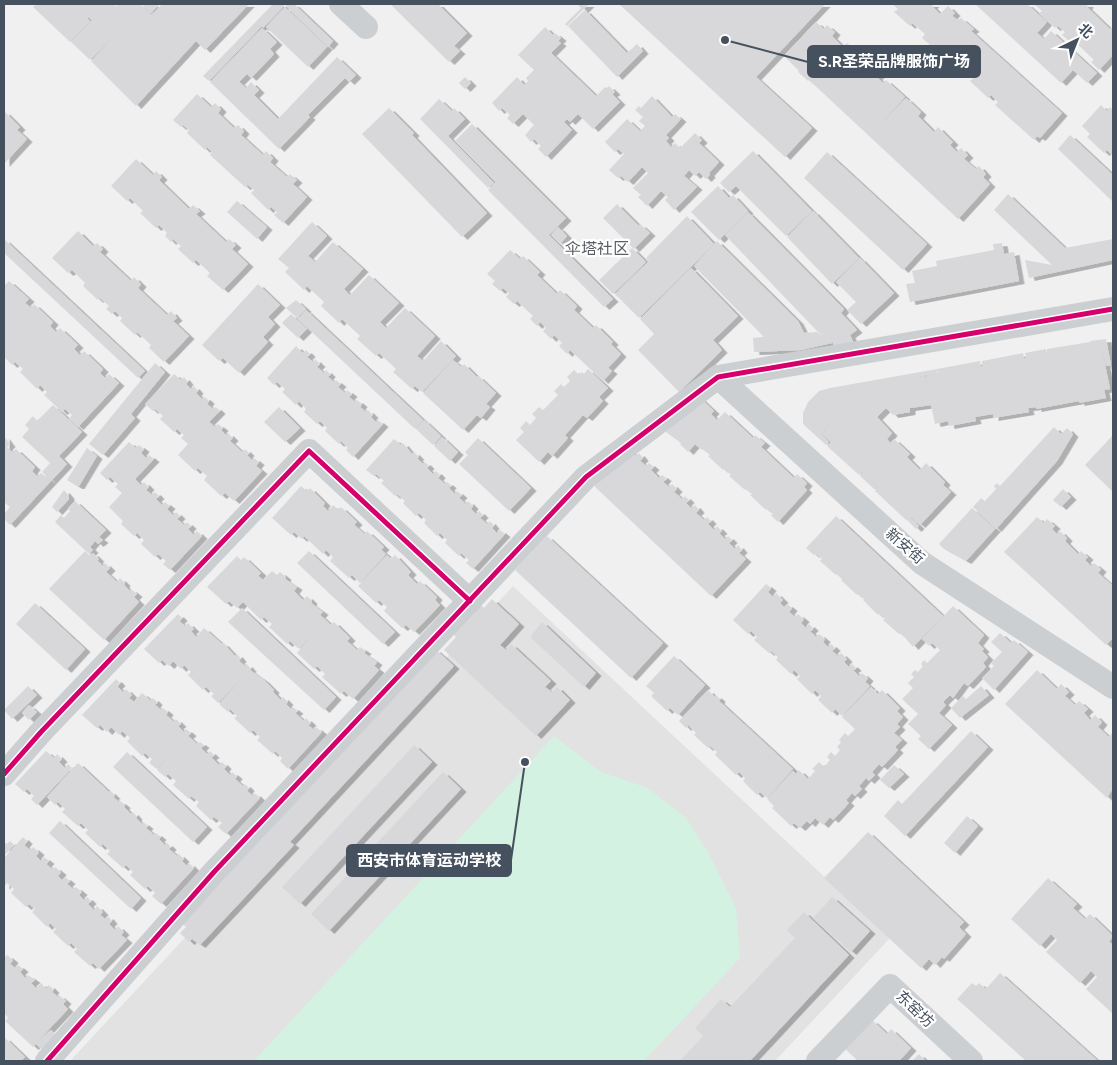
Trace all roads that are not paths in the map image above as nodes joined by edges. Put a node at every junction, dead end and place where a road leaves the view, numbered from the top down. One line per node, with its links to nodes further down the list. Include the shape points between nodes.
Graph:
1 (341, 4): 2 (street)
2 (366, 27)
3 (1113, 309): 4 (street)
4 (718, 377): 5 (street, via 586,476); 6 (street, 新安街, via 922,563)
5 (470, 601): 7 (street, via 309,452); 8 (street, via 214,872)
6 (1113, 687)
7 (4, 774)
8 (47, 1061)
9 (818, 1061): 10 (street, 东窑坊, via 890,986)
10 (971, 1061)

